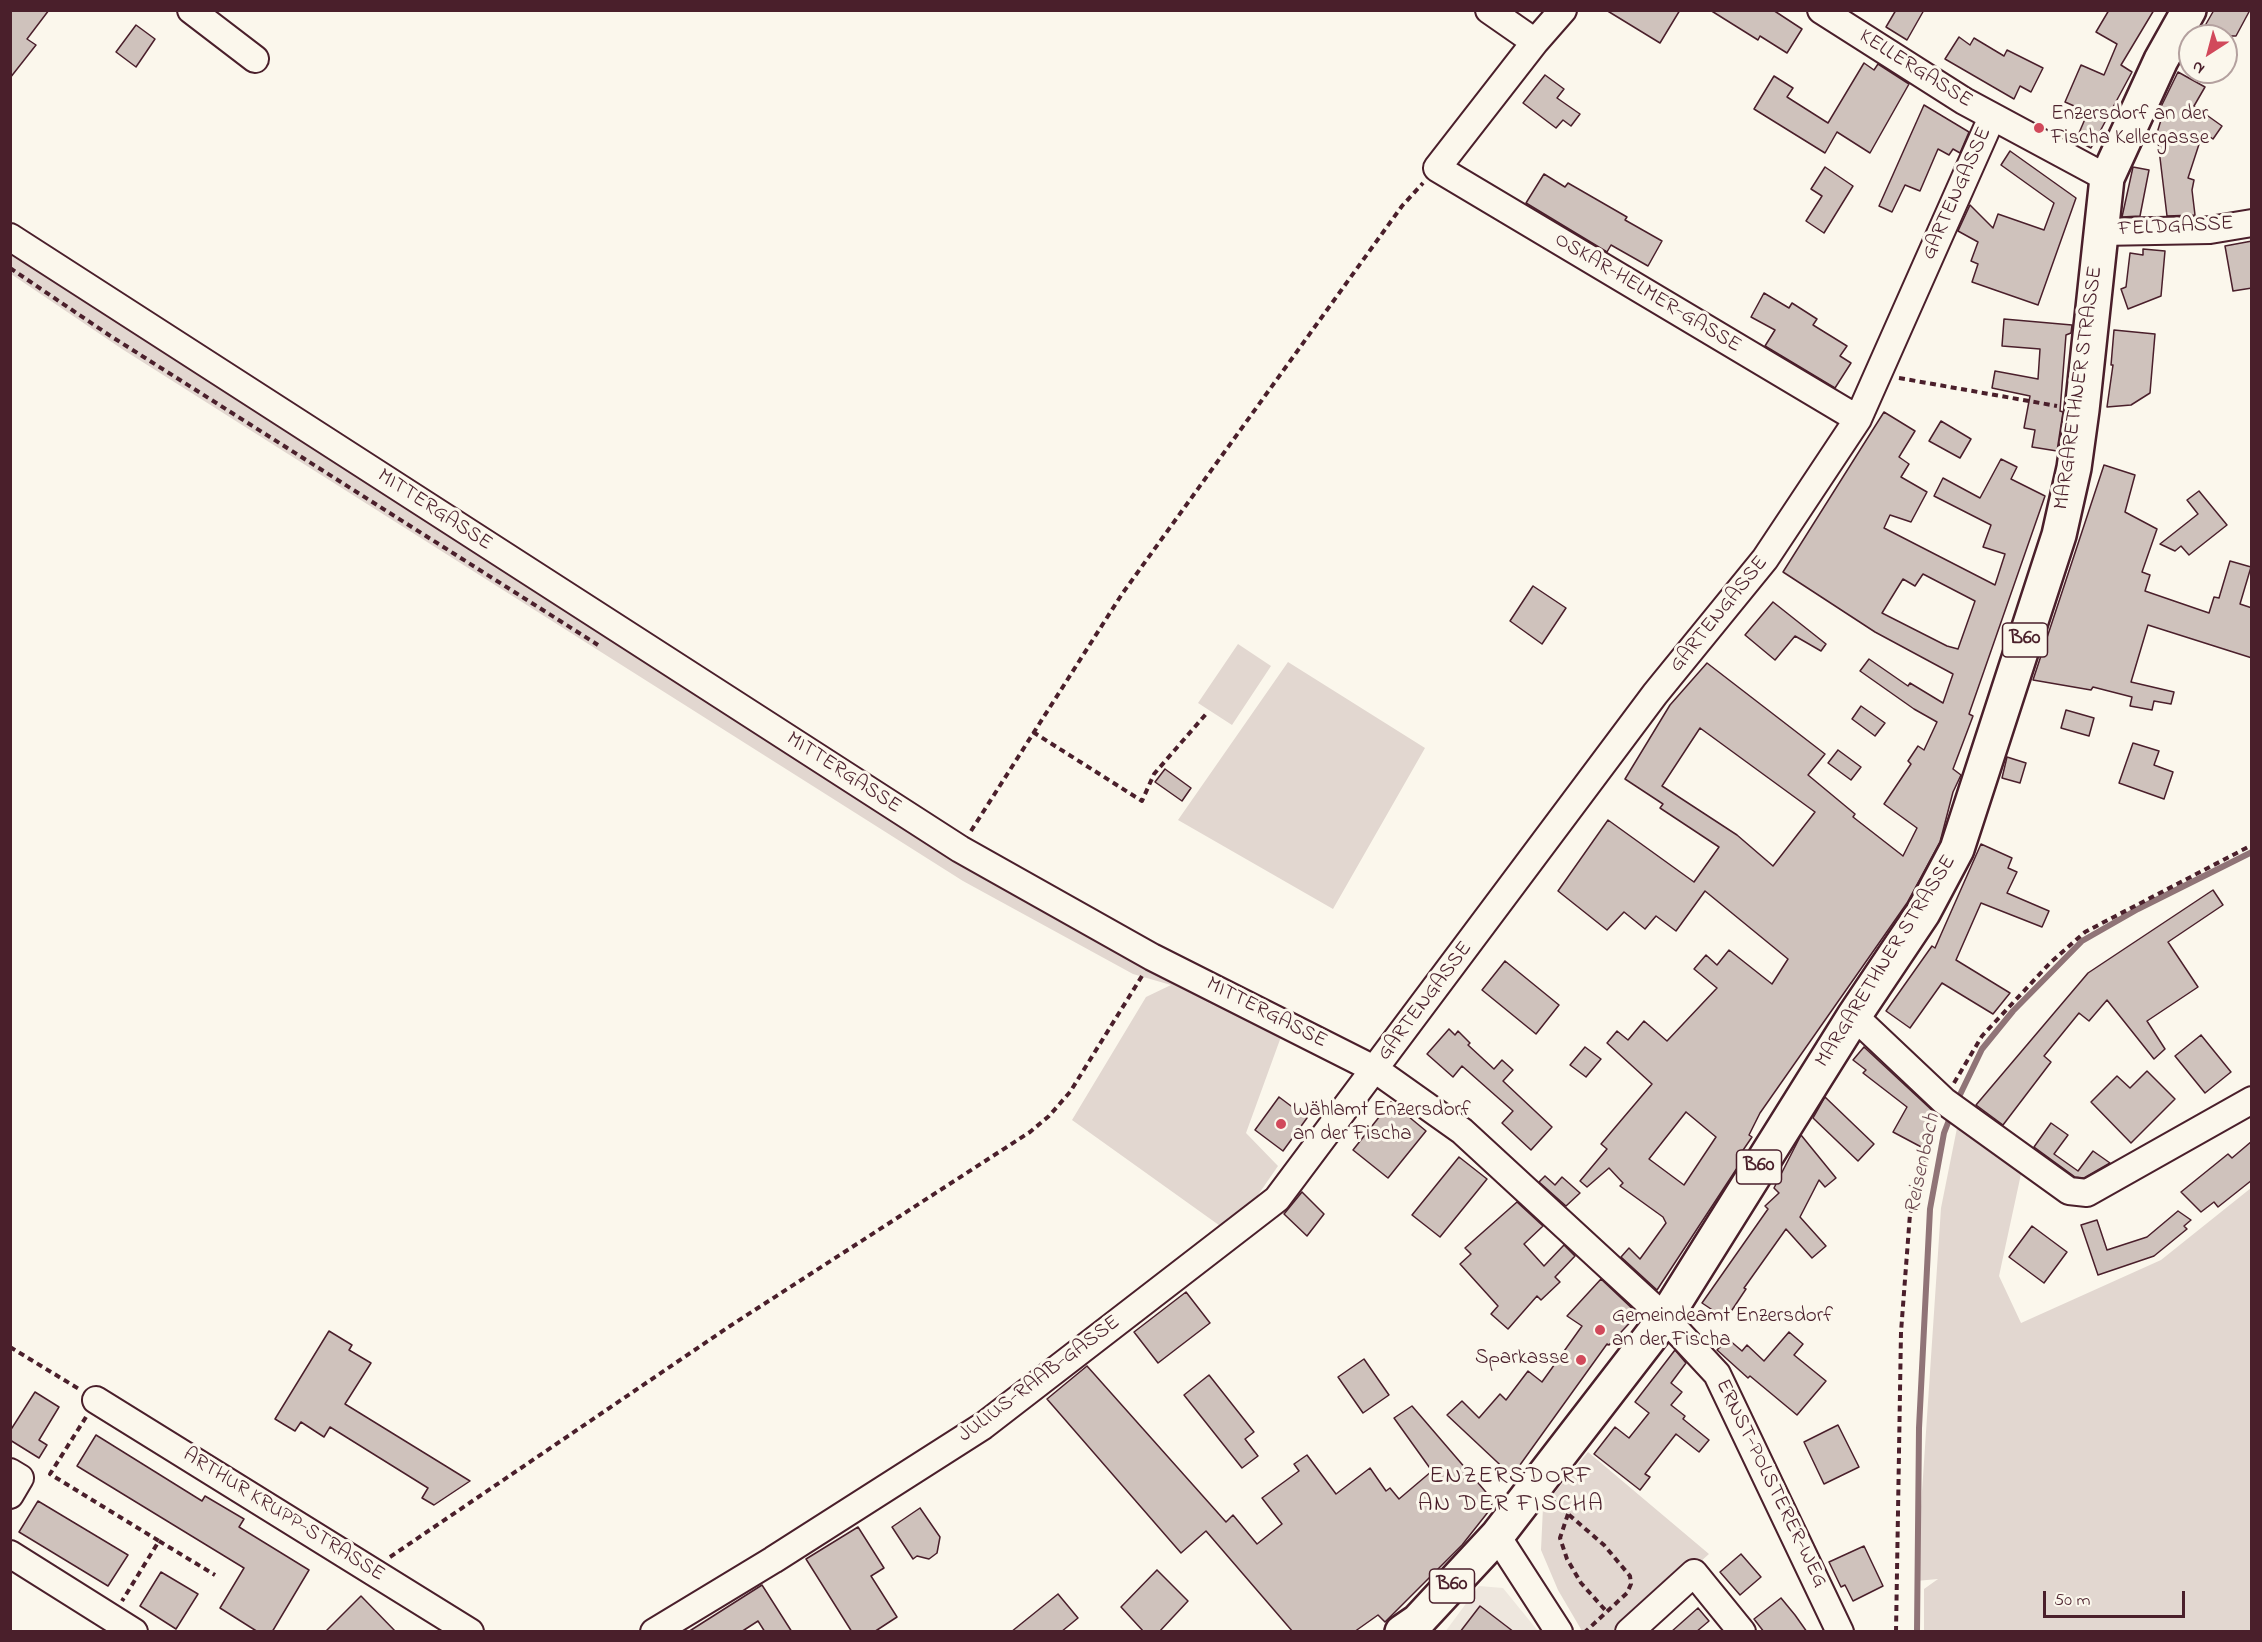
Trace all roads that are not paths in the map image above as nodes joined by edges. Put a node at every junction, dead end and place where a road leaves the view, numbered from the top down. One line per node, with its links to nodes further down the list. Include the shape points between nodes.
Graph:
1 (192, 10): 7 (street)
2 (1489, 10): 6 (street)
3 (1563, 10): 6 (street)
4 (1821, 10): 8 (street, KELLERGASSE)
5 (2189, 10): 9 (main road, MARGARETHNER STRASSE / B60, via 2161,60)
6 (1535, 42): 13 (street, OSKAR-HELMER-GASSE, via 1437,168)
7 (255, 59)
8 (1992, 117): 9 (street, KELLERGASSE); 13 (street, GARTENGASSE)
9 (2107, 178): 11 (main road, MARGARETHNER STRASSE / B60)
10 (2252, 223): 11 (street, FELDGASSE, via 2210,230)
11 (2100, 232): 14 (main road, MARGARETHNER STRASSE / B60, via 2082,410 2060,534 1957,849 1923,913)
12 (10, 237): 15 (street, MITTERGASSE, via 960,849 1152,957)
13 (1857, 419): 15 (street, GARTENGASSE, via 1765,559 1655,694)
14 (1854, 1016): 16 (street, via 1954,1108 2069,1191 2087,1193); 17 (main road, MARGARETHNER STRASSE / B60)
15 (1376, 1070): 17 (street, MITTERGASSE, via 1462,1131); 25 (street, JULIUS-RAAB-GASSE, via 1277,1199 1258,1214 983,1426)
16 (2252, 1100)
17 (1665, 1317): 21 (main road, MARGARETHNER STRASSE / B60); 30 (street, ERNST-POLSTERER-WEG, via 1717,1374)
18 (96, 1400): 24 (street, ARTHUR KRUPP-STRASSE)
19 (10, 1472): 20 (street, via 20,1478)
20 (10, 1495)
21 (1497, 1536): 26 (main road, MARGARETHNER STRASSE / B60, via 1418,1621); 27 (street)
22 (10, 1554): 23 (street)
23 (134, 1632)
24 (470, 1632)
25 (654, 1632)
26 (1402, 1632)
27 (1559, 1632)
28 (1629, 1632): 29 (street, via 1694,1573)
29 (1742, 1632)
30 (1840, 1632)

